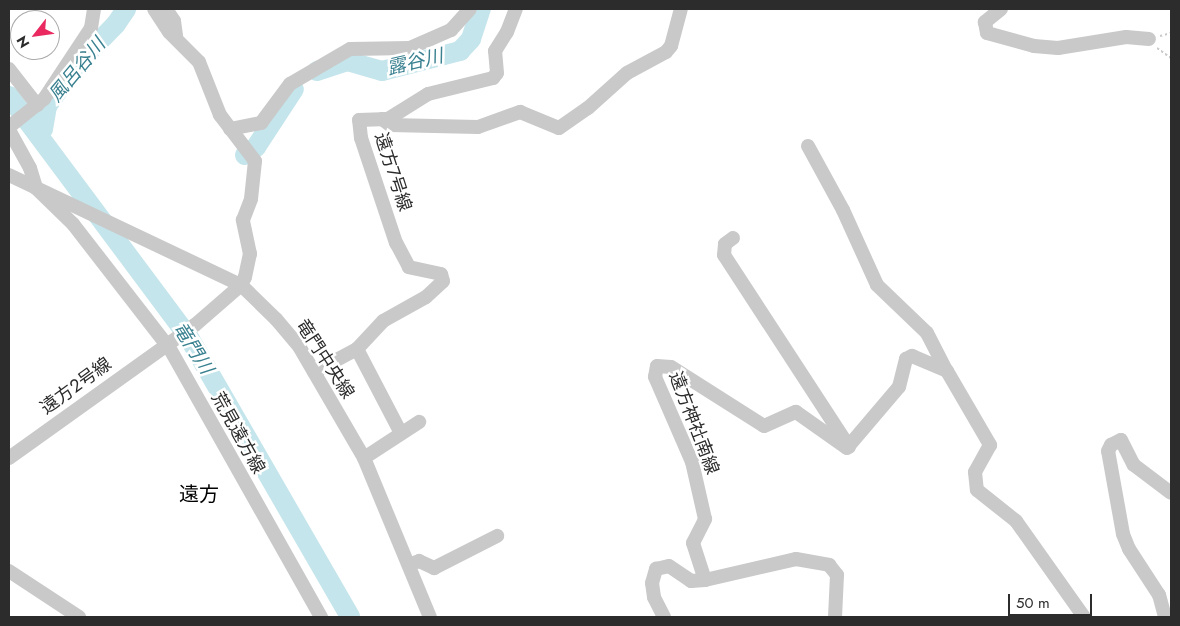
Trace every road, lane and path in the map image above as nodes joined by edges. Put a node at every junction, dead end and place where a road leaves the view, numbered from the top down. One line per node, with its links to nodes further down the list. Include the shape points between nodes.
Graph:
1 (94, 9): 12 (street, via 91,28 44,99)
2 (154, 9): 8 (street, via 169,32)
3 (166, 9): 8 (street, via 174,21)
4 (470, 9): 15 (street, via 451,30 434,40 419,42 410,48 350,49 290,84 261,123)
5 (516, 9): 13 (street, via 495,51 497,73 493,78 428,94 388,119)
6 (681, 9): 13 (street, 遠方7号線, via 666,52 627,73 588,108 559,128 520,112 478,127 399,126)
7 (1001, 9): 9 (street, via 985,22 987,33 1034,46 1058,48 1126,37)
8 (176, 36): 15 (street, via 199,62 220,115)
9 (1148, 39): 10 (path)
10 (1171, 58)
11 (9, 69): 12 (street)
12 (36, 106): 14 (street)
13 (382, 119): 22 (street, 遠方7号線, via 362,118 358,126 396,243 409,267 443,277 438,288 383,321)
14 (9, 128): 18 (street, 荒見遠方線, via 30,168)
15 (230, 129): 20 (street, via 255,161 251,199 242,226 250,254)
16 (808, 146): 23 (street, via 843,210 876,285 926,333)
17 (9, 175): 18 (street, 竜門中央線)
18 (36, 188): 20 (street, 竜門中央線); 21 (street, 荒見遠方線, via 73,224)
19 (733, 238): 27 (street, via 725,244 724,255)
20 (241, 285): 21 (street, 遠方2号線, via 194,326); 24 (street, 竜門中央線, via 276,319 300,348)
21 (166, 345): 28 (street, 遠方2号線); 36 (street, 荒見遠方線)
22 (357, 349): 24 (street, 遠方7号線); 26 (street)
23 (947, 371): 27 (street, via 921,357 906,359 899,387); 40 (street, via 990,445 975,472 977,490 1016,521)
24 (314, 372): 29 (street, 竜門中央線)
25 (419, 422): 26 (street)
26 (401, 433): 29 (street)
27 (850, 447): 34 (street, 遠方神社南線, via 796,412 764,426 671,367 656,366 655,377 692,462 700,492 705,519 693,543)
28 (9, 458)
29 (364, 458): 32 (street, 竜門中央線)
30 (1171, 493): 41 (street, via 1134,465 1121,440 1111,445 1108,451 1123,534 1159,595)
31 (497, 536): 32 (street, via 434,568 420,561)
32 (409, 565): 37 (street, 竜門中央線)
33 (9, 571): 35 (street)
34 (705, 580): 38 (street, via 691,581 669,566 656,569 652,583 654,597); 39 (street, via 796,559 829,565 838,575)
35 (79, 617)
36 (321, 617)
37 (430, 617)
38 (664, 617)
39 (835, 617)
40 (1084, 617)
41 (1165, 617)

